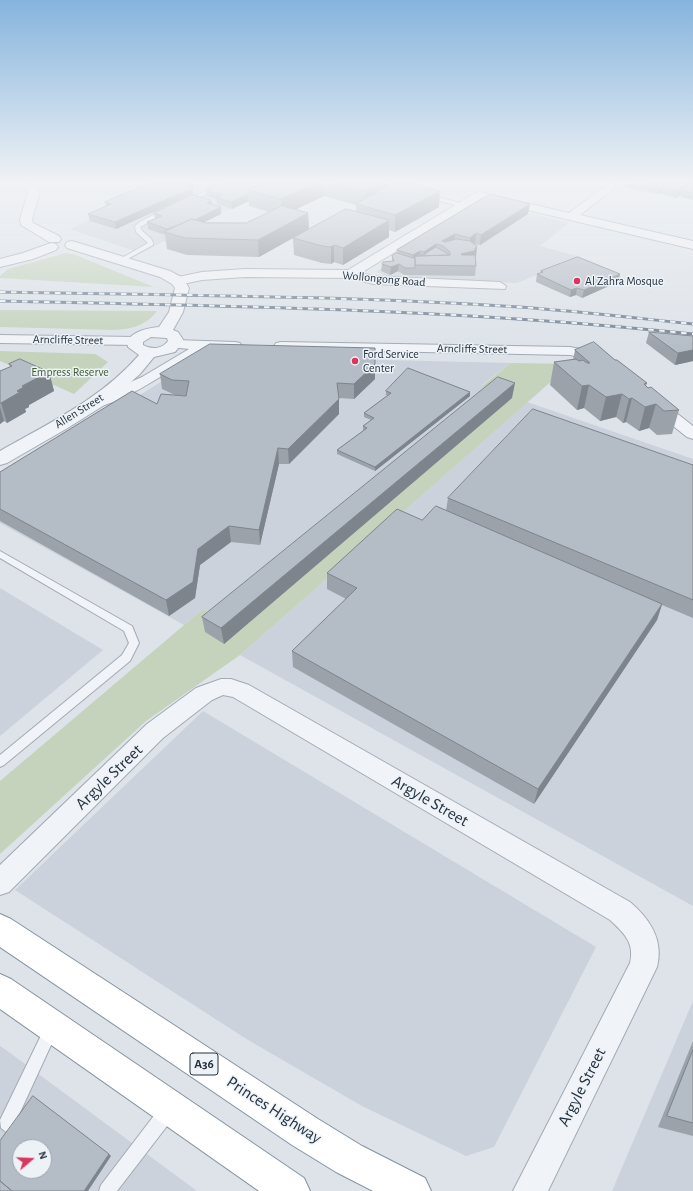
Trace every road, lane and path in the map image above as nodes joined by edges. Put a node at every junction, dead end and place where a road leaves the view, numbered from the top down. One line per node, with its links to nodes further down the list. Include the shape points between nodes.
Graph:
1 (47, 239): 5 (street)
2 (147, 239): 7 (lane, via 151,244)
3 (408, 239): 11 (street)
4 (664, 239): 6 (street)
5 (53, 243): 7 (street, Wollongong Road, via 62,248 72,245); 8 (street, via 28,256)
6 (692, 245)
7 (122, 260): 9 (street, Wollongong Road)
8 (0, 262)
9 (153, 270): 10 (street, Wollongong Road, via 236,270); 12 (street, Wollongong Road)
10 (245, 273): 11 (street, Wollongong Road); 12 (street, Wollongong Road, via 202,276)
11 (351, 274): 13 (street, Wollongong Road, via 377,281)
12 (178, 281): 14 (street, via 182,288 176,312)
13 (500, 286)
14 (164, 332): 16 (street, via 146,334); 17 (street, via 173,336)
15 (0, 339): 16 (street, Arncliffe Street)
16 (135, 341): 21 (street, via 134,344 139,350)
17 (175, 344): 18 (street); 21 (street, via 168,350)
18 (227, 346): 19 (street); 24 (street, via 193,352 147,380)
19 (246, 346)
20 (268, 346): 22 (street, Arncliffe Street, via 570,352 596,356)
21 (149, 353): 24 (street, Allen Street, via 139,366)
22 (609, 365)
23 (643, 393): 25 (street)
24 (93, 404): 26 (street, Allen Street)
25 (693, 434)
26 (0, 459)
27 (0, 554): 28 (lane, via 128,629 134,643 126,658)
28 (0, 762)
29 (0, 883): 38 (street, Argyle Street, via 155,731 204,694 221,687 236,689 620,911 642,935 647,956)
30 (0, 928): 37 (highway, Princes Highway / A36, via 305,1132 349,1159)
31 (0, 990): 32 (highway)
32 (52, 1026): 33 (highway); 34 (lane, via 7,1122)
33 (170, 1108): 35 (highway); 36 (lane)
34 (28, 1139)
35 (288, 1190)
36 (107, 1191)
37 (412, 1191)
38 (530, 1191)

